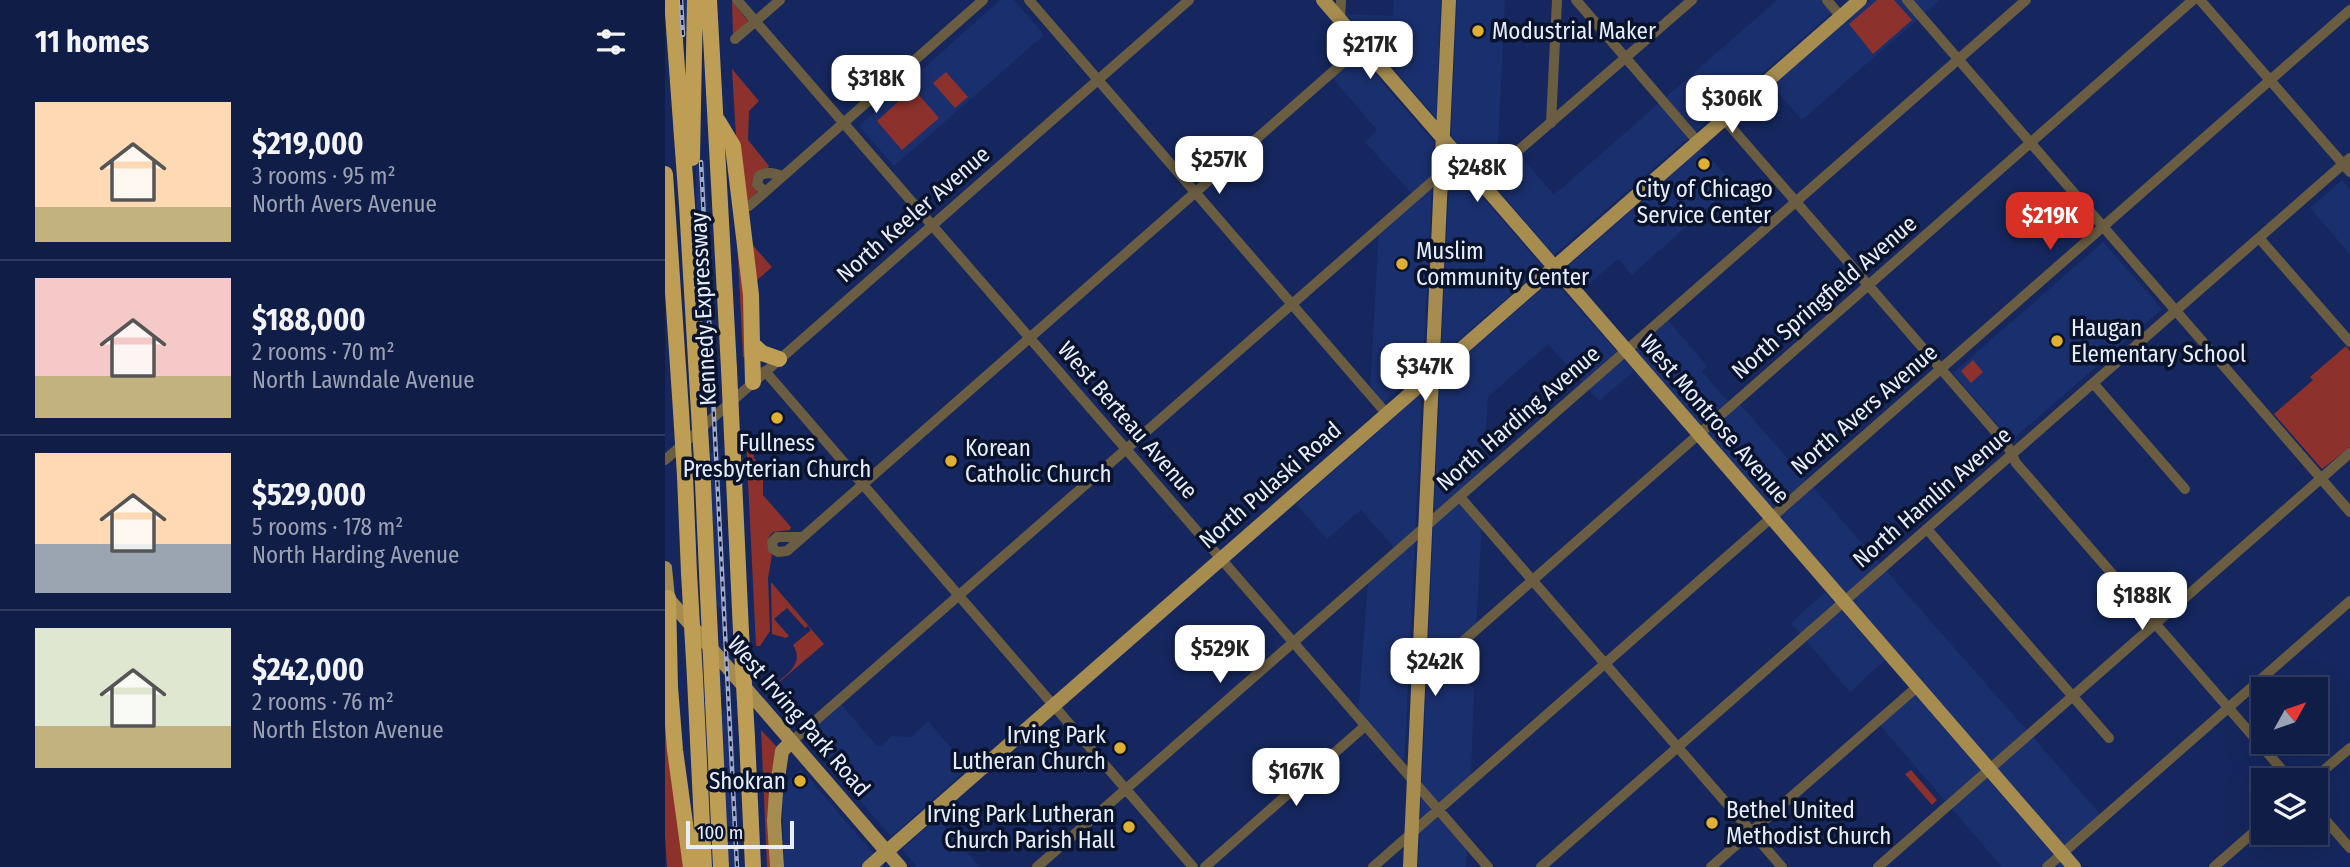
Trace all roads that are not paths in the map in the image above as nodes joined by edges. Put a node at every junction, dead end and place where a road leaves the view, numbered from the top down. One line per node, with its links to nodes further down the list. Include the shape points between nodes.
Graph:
1 (672, 0): 46 (highway)
2 (695, 0): 46 (highway)
3 (709, 0): 31 (highway, Kennedy Expressway)
4 (737, 0): 24 (street, West Berteau Avenue)
5 (781, 0): 24 (street)
6 (983, 0): 33 (street)
7 (1029, 0): 29 (street)
8 (1189, 0): 29 (street, North Keeler Avenue)
9 (1323, 0): 23 (main road, West Montrose Avenue)
10 (1341, 0): 23 (street)
11 (1449, 0): 35 (main road)
12 (1557, 0): 34 (street)
13 (1576, 0): 27 (street)
14 (1692, 0): 27 (street)
15 (1826, 0): 22 (street)
16 (1860, 0): 22 (main road, North Pulaski Road)
17 (1907, 0): 28 (street)
18 (2026, 0): 28 (street, North Harding Avenue)
19 (2193, 0): 37 (street, North Springfield Avenue)
20 (2200, 0): 30 (street)
21 (2350, 10): 30 (street, North Avers Avenue)
22 (1841, 17): 32 (main road, North Pulaski Road)
23 (1340, 20): 26 (main road, West Montrose Avenue)
24 (755, 22): 25 (street); 33 (street, West Berteau Avenue)
25 (736, 39)
26 (1362, 46): 35 (main road, West Montrose Avenue); 44 (street)
27 (1626, 58): 34 (street); 36 (street)
28 (1958, 60): 37 (street); 45 (street, North Harding Avenue)
29 (1098, 80): 44 (street); 48 (street, North Keeler Avenue)
30 (2270, 80): 38 (street); 49 (street, North Avers Avenue)
31 (716, 119): 57 (highway, via 733,146 751,295); 115 (highway, Kennedy Expressway, bridge)
32 (1724, 119): 36 (main road, North Pulaski Road); 45 (street)
33 (843, 123): 41 (street); 48 (street, West Berteau Avenue)
34 (1551, 123): 42 (street)
35 (1443, 139): 39 (main road); 42 (main road, West Montrose Avenue)
36 (1698, 142): 51 (main road, North Pulaski Road)
37 (2030, 143): 49 (street); 52 (street, North Springfield Avenue)
38 (2348, 165): 50 (street, North Hamlin Avenue)
39 (1441, 173): 53 (street); 61 (main road)
40 (665, 174): 113 (highway, Kennedy Expressway, bridge)
41 (782, 176): 43 (street); 43 (street, via 759,176 757,184)
42 (1481, 183): 51 (main road, West Montrose Avenue)
43 (765, 192): 47 (street)
44 (1195, 192): 53 (street); 55 (street)
45 (1796, 202): 52 (street); 58 (street, North Harding Avenue)
46 (688, 205): 114 (highway, bridge)
47 (749, 206)
48 (931, 225): 55 (street, West Berteau Avenue); 59 (street, North Keeler Avenue)
49 (2103, 227): 54 (street); 60 (street, North Avers Avenue)
50 (2259, 238): 54 (street, North Hamlin Avenue); 56 (street)
51 (1554, 268): 58 (main road, West Montrose Avenue); 61 (main road, North Pulaski Road)
52 (1869, 285): 60 (street); 65 (street, North Springfield Avenue)
53 (1292, 304): 64 (street); 66 (street)
54 (2176, 311): 63 (street, North Hamlin Avenue); 70 (street)
55 (1029, 338): 66 (street, West Berteau Avenue); 71 (street)
56 (2350, 342)
57 (752, 344): 59 (highway); 62 (highway)
58 (1627, 351): 65 (main road, West Montrose Avenue); 73 (street, North Harding Avenue)
59 (779, 359): 62 (street, North Keeler Avenue)
60 (1941, 369): 68 (street); 75 (street, North Avers Avenue)
61 (1432, 374): 64 (main road, North Pulaski Road); 76 (main road)
62 (759, 376): 69 (street, North Keeler Avenue); 71 (street)
63 (2094, 383): 68 (street, North Hamlin Avenue); 72 (street)
64 (1386, 413): 79 (main road, North Pulaski Road)
65 (1699, 435): 75 (main road, West Montrose Avenue); 81 (street, North Springfield Avenue)
66 (1126, 449): 79 (street, West Berteau Avenue); 83 (street)
67 (2350, 453): 70 (street)
68 (2012, 454): 77 (street, North Hamlin Avenue); 86 (street)
69 (665, 460)
70 (2321, 478): 74 (street); 86 (street)
71 (862, 484): 78 (street); 83 (street)
72 (2185, 489)
73 (1460, 497): 76 (street, North Harding Avenue); 81 (street)
74 (2350, 512)
75 (1771, 518): 84 (main road, West Montrose Avenue); 88 (street, North Avers Avenue)
76 (1425, 528): 87 (street, North Harding Avenue); 89 (main road)
77 (1927, 529): 84 (street, North Hamlin Avenue); 91 (street)
78 (801, 537)
79 (1220, 559): 87 (street, West Berteau Avenue); 92 (main road, North Pulaski Road)
80 (665, 568): 82 (main road)
81 (1532, 580): 88 (street); 89 (street, North Springfield Avenue)
82 (667, 596): 96 (main road, West Irving Park Road); 112 (highway, via 675,750)
83 (959, 596): 92 (street); 96 (street)
84 (1844, 601): 90 (main road, West Montrose Avenue); 97 (street, North Hamlin Avenue)
85 (2350, 601): 93 (street)
86 (2155, 624): 91 (street); 93 (street)
87 (1293, 642): 94 (street, West Berteau Avenue); 103 (street, North Harding Avenue)
88 (1605, 664): 97 (street); 104 (street, North Avers Avenue)
89 (1419, 680): 102 (main road)
90 (1917, 687): 101 (main road, West Montrose Avenue); 106 (street)
91 (2072, 696): 95 (street); 101 (street)
92 (1053, 706): 103 (street); 110 (main road, North Pulaski Road)
93 (2228, 708): 99 (street); 111 (street)
94 (1366, 726): 102 (street, West Berteau Avenue); 121 (street)
95 (2109, 738)
96 (791, 742): 110 (main road, West Irving Park Road); 116 (main road, via 782,751 776,792)
97 (1678, 747): 106 (street); 125 (street, North Hamlin Avenue)
98 (2350, 748): 100 (street)
99 (2280, 768)
100 (2326, 768)
101 (1989, 769): 111 (main road, West Montrose Avenue); 128 (street)
102 (1413, 781): 104 (street, West Berteau Avenue); 107 (main road)
103 (1126, 790): 119 (street, North Harding Avenue); 120 (street)
104 (1439, 810): 107 (street, North Avers Avenue); 124 (street, West Berteau Avenue)
105 (2328, 823): 109 (street)
106 (1751, 832): 126 (street); 127 (street)
107 (1412, 834): 122 (street, North Avers Avenue); 123 (main road)
108 (2251, 835): 131 (street)
109 (2350, 848)
110 (886, 852): 117 (main road, North Pulaski Road); 118 (main road, West Irving Park Road)
111 (2062, 853): 129 (street); 130 (main road, West Montrose Avenue)
112 (691, 867)
113 (704, 867)
114 (721, 867)
115 (753, 867)
116 (777, 867)
117 (869, 867)
118 (900, 867)
119 (1037, 867)
120 (1193, 867)
121 (1205, 867)
122 (1373, 867)
123 (1410, 867)
124 (1488, 867)
125 (1541, 867)
126 (1711, 867)
127 (1782, 867)
128 (1878, 867)
129 (2047, 867)
130 (2074, 867)
131 (2214, 867)

